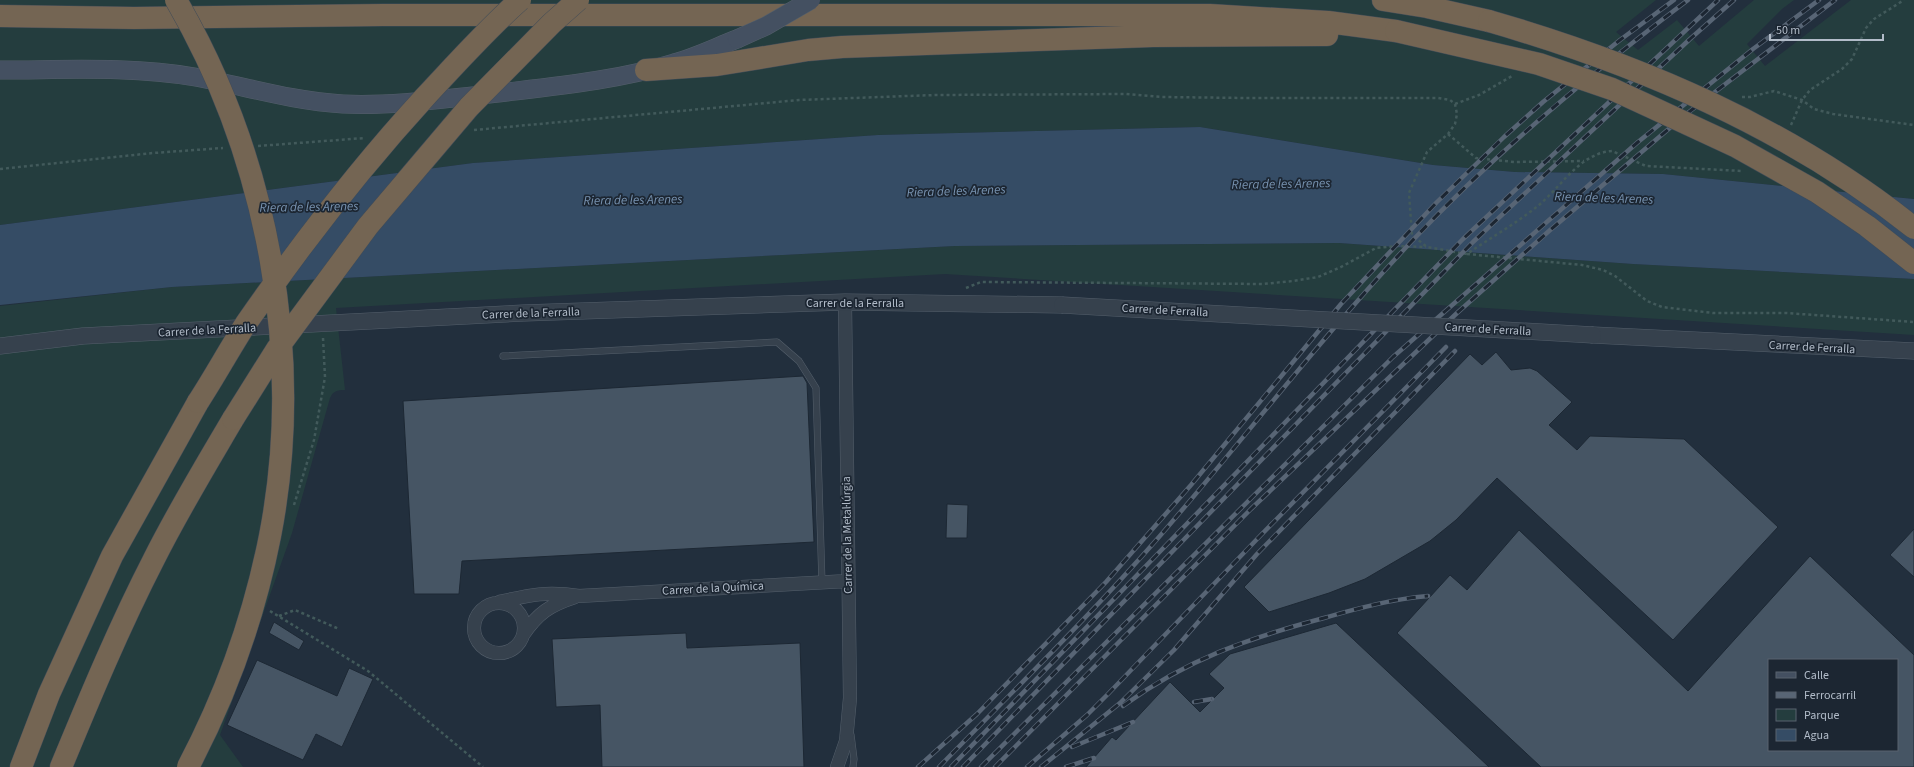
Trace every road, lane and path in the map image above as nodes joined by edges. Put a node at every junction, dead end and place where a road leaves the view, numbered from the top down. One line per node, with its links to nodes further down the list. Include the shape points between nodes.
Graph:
1 (176, 0): 46 (highway, bridge, via 229,109 257,198 274,278 279,319 282,389 276,499 262,570 230,674)
2 (520, 0): 44 (highway, bridge, via 449,71 348,186 246,324 198,402 112,556 50,694)
3 (578, 0): 45 (highway, bridge, via 469,107 368,226 277,349 233,419 154,559)
4 (811, 0): 9 (main road, bridge, via 766,26 737,39 683,60)
5 (1383, 0): 22 (highway, bridge, via 1472,16 1517,29 1672,85 1754,123 1798,149)
6 (1904, 0): 11 (path, via 1874,19 1866,28 1852,58 1842,69 1810,90)
7 (0, 16): 8 (highway, via 134,18 376,15 1210,15)
8 (1327, 28): 9 (highway, via 842,47 717,65); 25 (highway, bridge, via 1396,31 1539,64 1612,89 1735,146 1817,192 1868,226)
9 (646, 70): 10 (main road, via 577,84 455,98 365,104 303,100 194,77 143,71 95,68)
10 (0, 71)
11 (1802, 100): 12 (path, via 1814,109 1833,114); 13 (path)
12 (1914, 125)
13 (1790, 127)
14 (478, 130): 15 (path, via 799,100 935,95 1126,94 1162,97 1438,98 1450,100 1455,104 1455,124)
15 (1448, 134): 19 (path, via 1476,158 1514,162); 23 (path, via 1427,152 1409,193 1412,235)
16 (369, 138): 17 (path)
17 (258, 146)
18 (227, 148): 20 (path)
19 (1585, 161): 21 (path, via 1612,151 1646,166); 24 (path, via 1539,205)
20 (0, 169)
21 (1747, 171)
22 (1914, 228)
23 (1427, 247): 24 (path); 27 (path, via 1376,248 1341,268 1318,277 1263,284 981,282 965,289)
24 (1467, 254): 29 (path, via 1582,265 1603,270 1648,301 1662,307)
25 (1914, 263)
26 (845, 302): 27 (street, Carrer de la Ferralla); 30 (street, Carrer de la Ferralla, via 524,313); 35 (street, Carrer de la Metal·lúrgia)
27 (962, 304): 28 (street, Carrer de la Ferralla)
28 (1062, 304): 32 (street, Carrer de Ferralla, bridge)
29 (1914, 322)
30 (322, 324): 31 (street, Carrer de la Ferralla, via 83,336); 34 (path, via 324,384 314,440)
31 (0, 346)
32 (1914, 352)
33 (503, 356): 36 (lane, via 777,342 798,361 816,388)
34 (292, 513)
35 (847, 581): 36 (street, Carrer de la Química); 43 (street, Carrer de la Metal·lúrgia)
36 (822, 582): 37 (street, Carrer de la Química)
37 (579, 596): 38 (street, Carrer de la Química, via 540,593); 42 (street, Carrer de la Química, via 549,607 531,623)
38 (499, 602): 42 (street, via 507,603 519,613 523,620); 42 (street, via 490,603 477,614 473,631 478,642 488,651 505,653 519,643)
39 (267, 609): 40 (path)
40 (278, 616): 41 (path, via 294,610); 47 (path, via 368,671)
41 (339, 629)
42 (523, 636)
43 (849, 722): 48 (street, Carrer de la Metal·lúrgia); 49 (lane)
44 (21, 767)
45 (61, 767)
46 (188, 767)
47 (483, 767)
48 (837, 767)
49 (853, 767)

